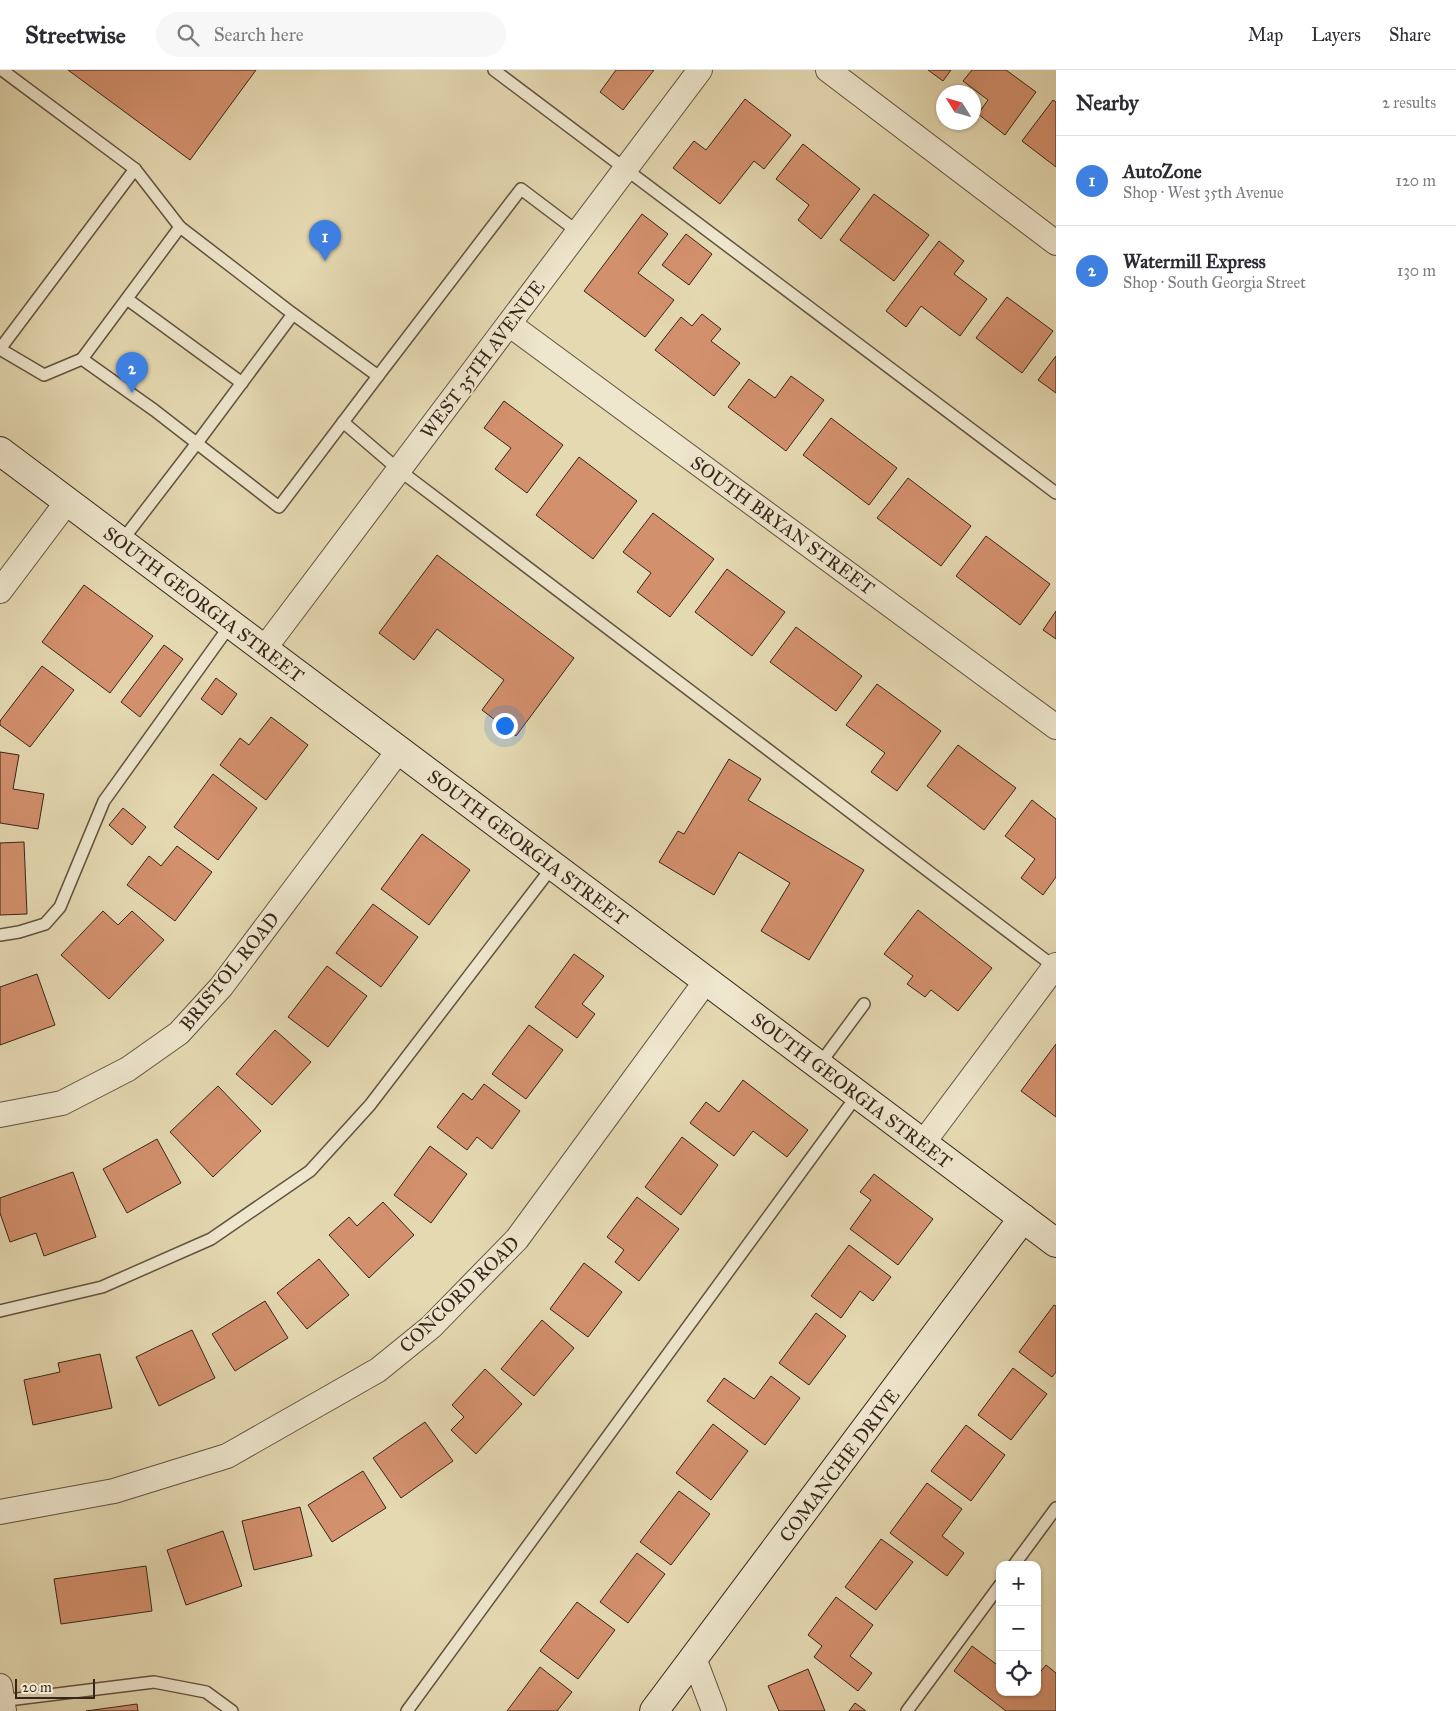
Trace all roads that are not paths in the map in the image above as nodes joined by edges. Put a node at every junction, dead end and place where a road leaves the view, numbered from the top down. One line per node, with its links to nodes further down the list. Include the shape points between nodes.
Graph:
1 (2, 70): 5 (lane)
2 (494, 70): 6 (lane)
3 (700, 70): 6 (street, WEST 35TH AVENUE)
4 (828, 70): 9 (street)
5 (135, 169): 7 (lane); 13 (lane)
6 (626, 169): 8 (street, WEST 35TH AVENUE); 21 (lane)
7 (180, 227): 10 (lane); 11 (lane)
8 (578, 232): 12 (street, WEST 35TH AVENUE); 15 (lane, via 521,189)
9 (1056, 243)
10 (127, 299): 14 (lane); 16 (lane)
11 (293, 314): 15 (lane); 16 (lane)
12 (509, 324): 20 (street, WEST 35TH AVENUE); 27 (street, SOUTH BRYAN STREET)
13 (0, 349): 14 (lane, via 44,376)
14 (82, 359): 18 (lane)
15 (378, 376): 17 (lane)
16 (242, 383): 18 (lane)
17 (342, 422): 18 (lane, via 279,507); 20 (lane)
18 (197, 443): 23 (lane)
19 (0, 451): 22 (main road, SOUTH GEORGIA STREET)
20 (399, 470): 26 (street, WEST 35TH AVENUE); 31 (lane)
21 (1056, 493)
22 (68, 502): 23 (main road, SOUTH GEORGIA STREET); 24 (street)
23 (121, 542): 25 (main road, SOUTH GEORGIA STREET)
24 (0, 591)
25 (231, 624): 26 (main road, SOUTH GEORGIA STREET); 30 (lane, via 104,801 60,906 45,924)
26 (264, 648): 28 (main road, SOUTH GEORGIA STREET)
27 (1056, 726)
28 (400, 750): 29 (main road, SOUTH GEORGIA STREET); 36 (street, BRISTOL ROAD, via 220,987 179,1033 128,1069 62,1103)
29 (553, 866): 32 (main road, SOUTH GEORGIA STREET); 40 (lane, via 370,1105 310,1170 211,1239 102,1287)
30 (0, 935)
31 (1056, 966): 37 (street)
32 (706, 981): 34 (main road, SOUTH GEORGIA STREET); 42 (street, CONCORD ROAD, via 517,1239 432,1327 378,1370 227,1456 114,1491)
33 (864, 1004): 34 (lane)
34 (819, 1065): 35 (main road, SOUTH GEORGIA STREET)
35 (858, 1094): 37 (main road, SOUTH GEORGIA STREET); 48 (lane)
36 (0, 1115)
37 (923, 1143): 38 (main road, SOUTH GEORGIA STREET)
38 (1023, 1218): 39 (main road, SOUTH GEORGIA STREET); 45 (main road, COMANCHE DRIVE)
39 (1056, 1243)
40 (0, 1311)
41 (1056, 1508): 43 (lane)
42 (0, 1512)
43 (1017, 1561)
44 (996, 1589): 51 (lane)
45 (694, 1658): 49 (main road, COMANCHE DRIVE); 50 (street)
46 (1, 1700): 47 (lane, via 154,1682 206,1692)
47 (232, 1711)
48 (407, 1711)
49 (654, 1711)
50 (714, 1711)
51 (907, 1711)

